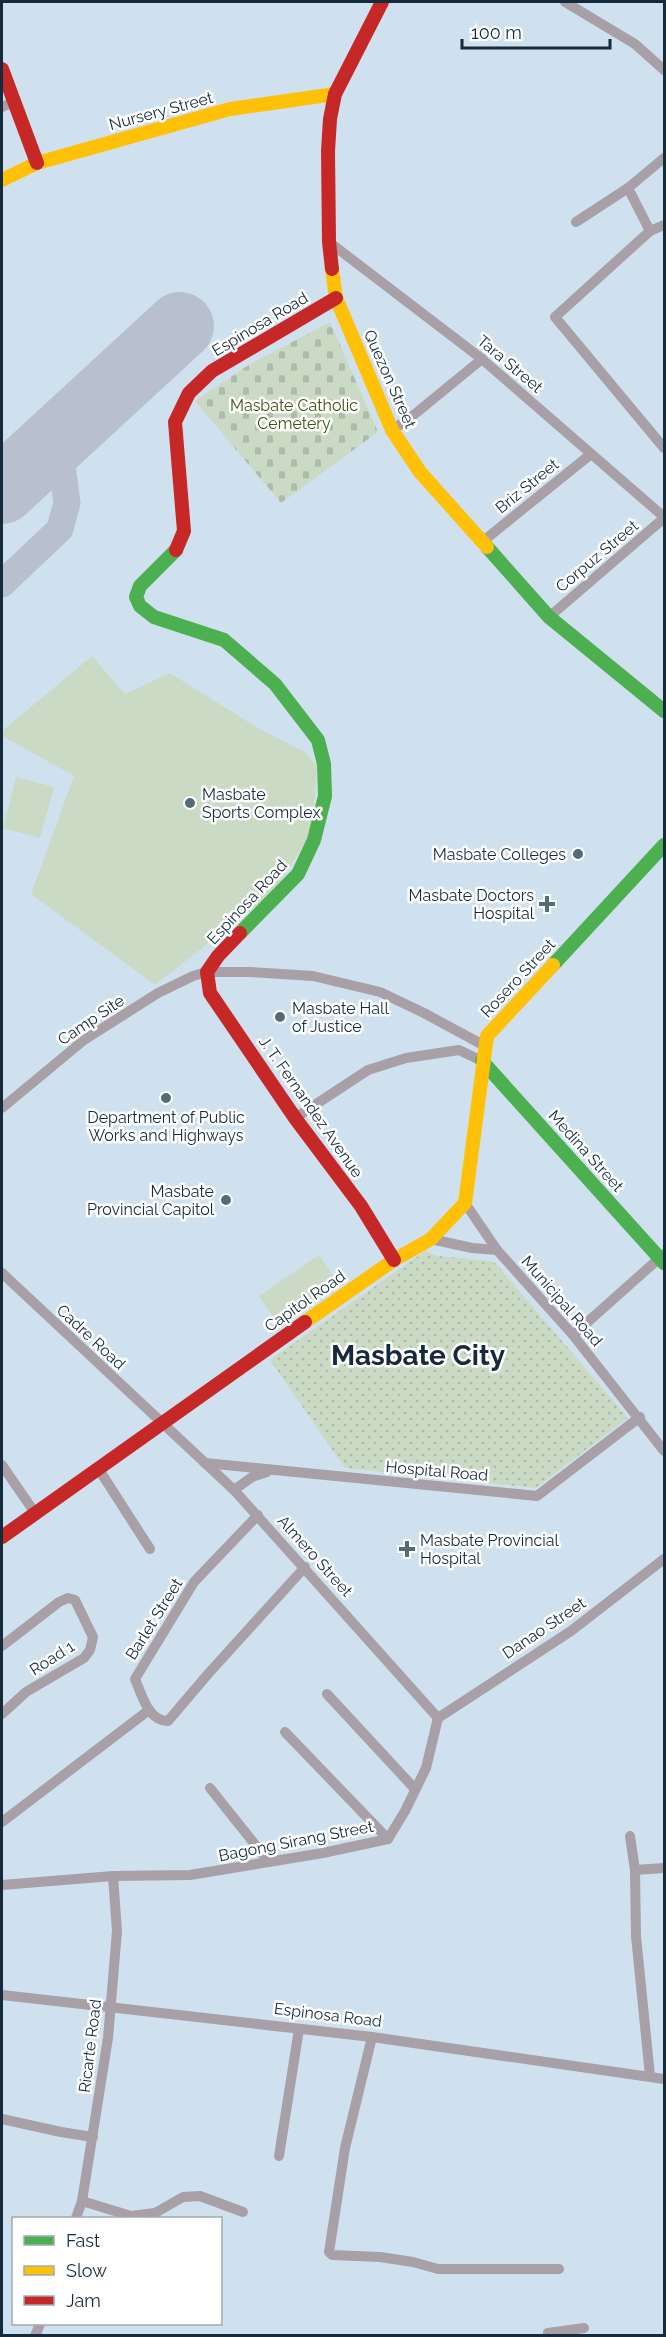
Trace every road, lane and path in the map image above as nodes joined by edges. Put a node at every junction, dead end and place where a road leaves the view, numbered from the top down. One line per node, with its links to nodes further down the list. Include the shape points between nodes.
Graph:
1 (382, 2): 5 (main road, Quezon Street)
2 (565, 2): 4 (street, via 635,44)
3 (2, 69): 6 (main road)
4 (664, 70)
5 (335, 94): 9 (main road, Nursery Street, via 230,109); 15 (main road, Quezon Street, via 328,151)
6 (15, 101): 7 (street); 9 (main road)
7 (2, 107)
8 (664, 158): 11 (street)
9 (37, 163): 10 (main road, Nursery Street)
10 (2, 180)
11 (628, 188): 12 (street); 14 (street)
12 (576, 222)
13 (664, 225): 14 (street)
14 (650, 231): 19 (street, via 555,317)
15 (329, 242): 16 (main road, Quezon Street); 17 (street, Tara Street)
16 (336, 298): 18 (main road, Quezon Street); 26 (main road, Espinosa Road, via 212,371 189,393 175,422 184,531 177,549 141,586 136,597 140,606 154,616 224,640 275,684 318,740 324,764 325,796 314,840 298,874)
17 (482, 358): 18 (street); 20 (street, Tara Street)
18 (392, 430): 22 (main road, Quezon Street, via 420,472)
19 (664, 448)
20 (591, 454): 21 (street, Tara Street); 22 (street, Briz Street)
21 (664, 518): 23 (street, Corpuz Street)
22 (482, 542): 23 (main road, Quezon Street)
23 (549, 616): 24 (main road, Quezon Street)
24 (664, 711)
25 (664, 845): 28 (main road, Rosero Street, via 498,1023 487,1036)
26 (207, 972): 27 (street, via 313,976 380,992); 31 (street, Camp Site, via 158,993 84,1040); 32 (main road, J. T. Fernandez Avenue, via 210,993)
27 (467, 1036): 28 (street); 29 (street)
28 (485, 1046): 30 (main road, Rosero Street)
29 (459, 1050): 30 (street); 32 (street, via 406,1058 368,1070)
30 (482, 1061): 33 (main road, Rosero Street); 36 (main road, Medina Street)
31 (2, 1108)
32 (295, 1118): 37 (main road, J. T. Fernandez Avenue, via 361,1206)
33 (465, 1203): 34 (main road, Capitol Road); 35 (street, Municipal Road)
34 (431, 1239): 35 (street); 37 (main road, Capitol Road)
35 (497, 1250): 39 (street, Municipal Road)
36 (663, 1258): 39 (street)
37 (394, 1260): 41 (main road, Capitol Road)
38 (2, 1273): 41 (street, Cadre Road)
39 (573, 1335): 40 (street, Municipal Road)
40 (640, 1417): 42 (street, Municipal Road); 46 (street, Hospital Road, via 537,1496)
41 (161, 1424): 43 (street, Almero Street); 45 (main road, Capitol Road)
42 (664, 1450)
43 (205, 1463): 46 (street, Hospital Road); 47 (street, Almero Street)
44 (2, 1465): 48 (street)
45 (98, 1468): 48 (main road, Capitol Road); 51 (street)
46 (273, 1470): 47 (street, via 252,1476)
47 (234, 1490): 49 (street, Almero Street)
48 (35, 1513): 50 (main road, Capitol Road)
49 (258, 1515): 53 (street, Almero Street); 56 (street, Barlet Street, via 194,1582 135,1679)
50 (2, 1537)
51 (150, 1550)
52 (664, 1559): 58 (street, Danao Street, via 571,1630)
53 (305, 1567): 56 (street, via 168,1721 160,1721); 58 (street, Almero Street)
54 (2, 1646): 57 (street, Road 1, via 68,1598 75,1600 93,1638 84,1658 26,1692)
55 (327, 1694): 61 (street)
56 (149, 1710): 62 (street)
57 (2, 1714)
58 (438, 1718): 61 (street, Bagong Sirang Street, via 426,1768)
59 (285, 1732): 64 (street)
60 (210, 1788): 65 (street)
61 (416, 1789): 64 (street, Bagong Sirang Street)
62 (2, 1822)
63 (630, 1836): 67 (street)
64 (388, 1839): 65 (street, Bagong Sirang Street)
65 (269, 1862): 68 (street, Bagong Sirang Street, via 190,1875)
66 (664, 1868): 67 (street)
67 (635, 1870): 74 (street, via 636,1936)
68 (113, 1876): 69 (street, Bagong Sirang Street); 71 (street, Ricarte Road, via 117,1931)
69 (2, 1885)
70 (2, 1995): 71 (street, Espinosa Road)
71 (110, 2006): 72 (street, Espinosa Road); 77 (street, Ricarte Road)
72 (299, 2029): 73 (street, Espinosa Road); 78 (street)
73 (372, 2037): 74 (street, Espinosa Road); 82 (street, via 345,2148 329,2252 402,2260 438,2269)
74 (650, 2076): 75 (street, Espinosa Road)
75 (664, 2079)
76 (2, 2119): 77 (street)
77 (93, 2137): 79 (street, Ricarte Road)
78 (279, 2156)
79 (82, 2201): 80 (street, via 131,2216 154,2213 183,2197 200,2196); 81 (street, Ricarte Road)
80 (243, 2212)
81 (76, 2217)
82 (559, 2269)
83 (584, 2328): 84 (street)
84 (548, 2336)

